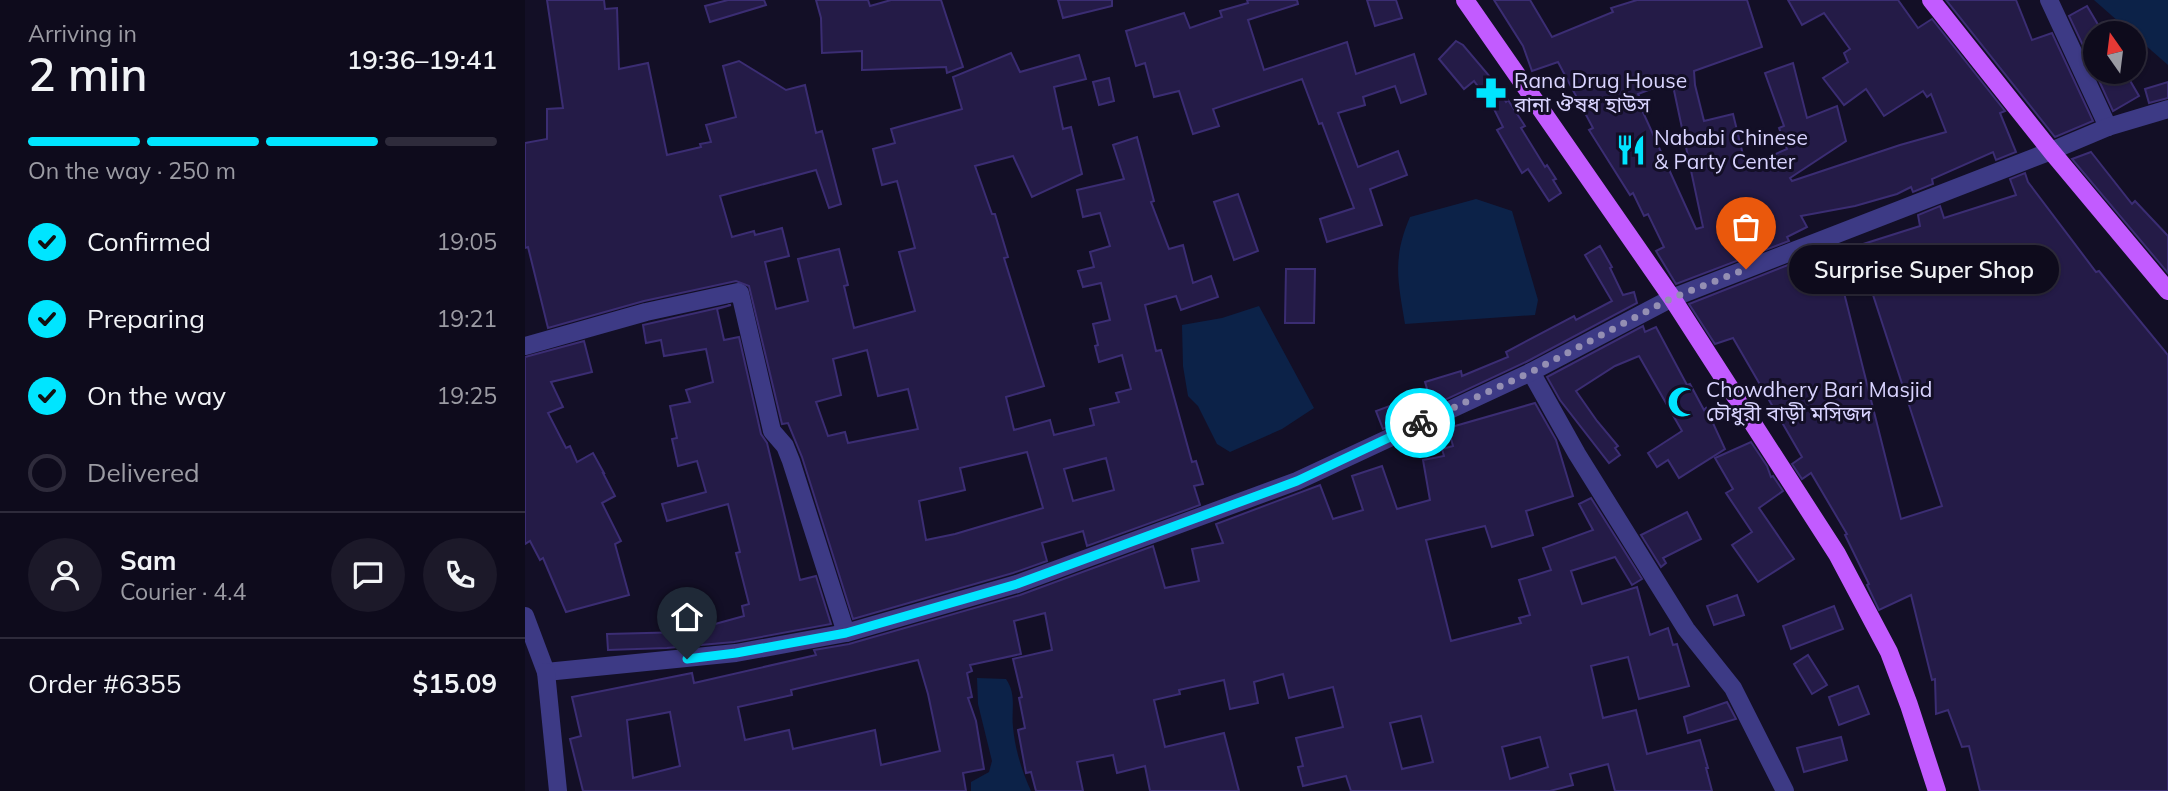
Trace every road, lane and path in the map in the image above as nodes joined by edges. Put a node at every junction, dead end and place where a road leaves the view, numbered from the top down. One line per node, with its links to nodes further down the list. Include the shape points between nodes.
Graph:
1 (1465, 0): 8 (main road)
2 (1931, 0): 6 (main road)
3 (2049, 0): 5 (street)
4 (2168, 109): 5 (street)
5 (2108, 127): 6 (street)
6 (2051, 151): 7 (main road); 8 (street)
7 (2168, 291)
8 (1672, 298): 10 (street); 16 (main road, via 1863,601 1893,663)
9 (525, 346): 12 (street, via 646,312 740,293 772,431 791,461)
10 (1531, 372): 12 (street, via 1297,481 1017,584); 15 (street, via 1686,629 1733,688)
11 (525, 616): 13 (street)
12 (846, 633): 13 (street, via 736,653)
13 (546, 672): 14 (street)
14 (558, 791)
15 (1785, 791)
16 (1937, 791)

